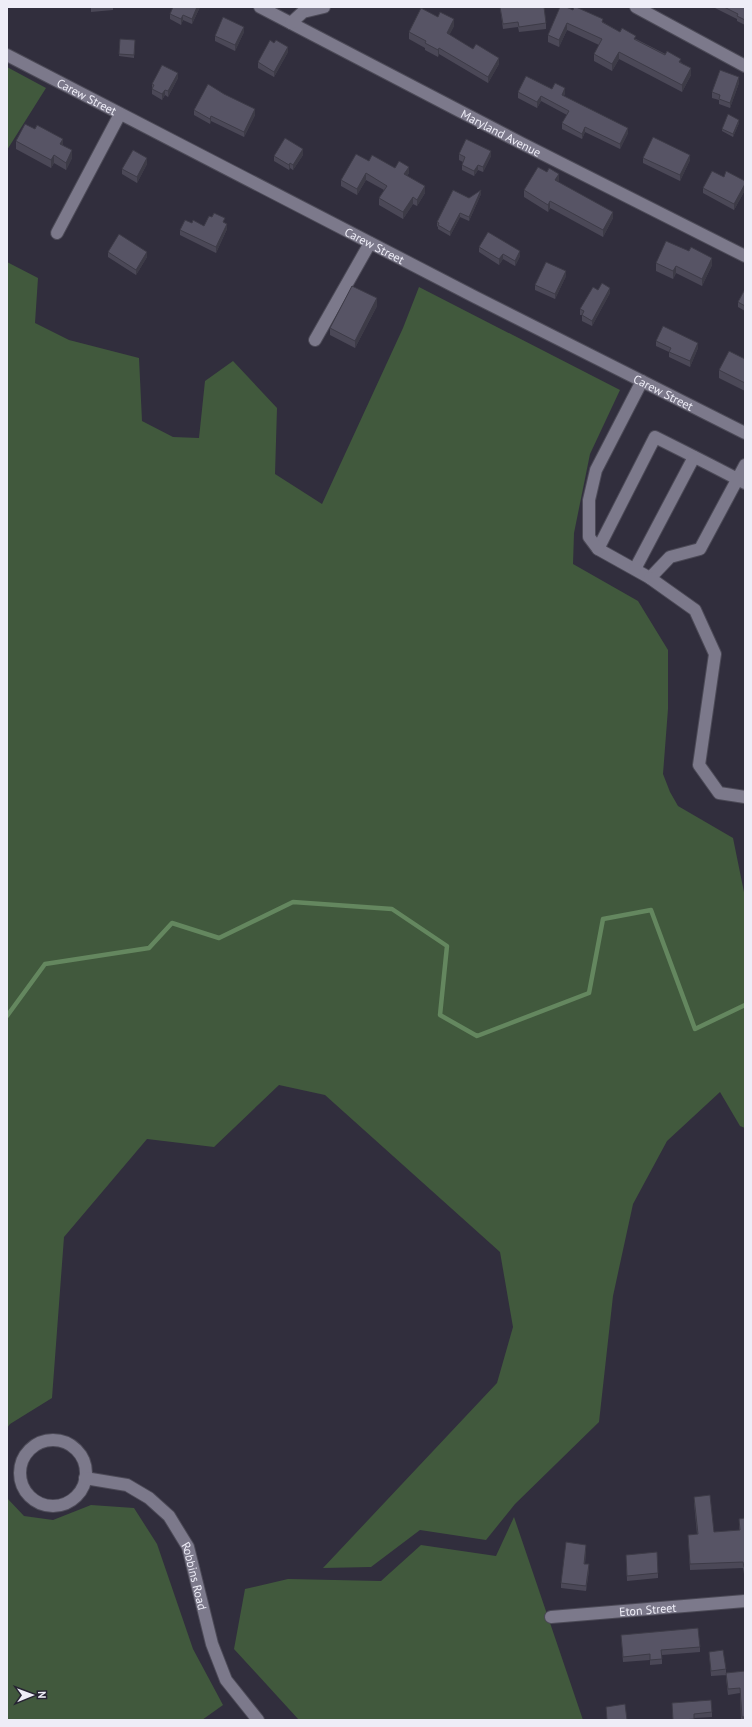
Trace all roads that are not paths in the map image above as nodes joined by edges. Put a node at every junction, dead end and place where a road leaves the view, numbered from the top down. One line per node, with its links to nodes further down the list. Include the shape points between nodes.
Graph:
1 (260, 7): 4 (street, Maryland Avenue)
2 (324, 7): 4 (street, via 303,12)
3 (636, 7): 6 (street)
4 (291, 23): 10 (street, Maryland Avenue)
5 (7, 54): 7 (street, Carew Street)
6 (745, 66)
7 (120, 114): 8 (street); 9 (street, Carew Street)
8 (57, 233)
9 (370, 243): 11 (street); 12 (street, Carew Street)
10 (745, 256)
11 (315, 340)
12 (642, 381): 13 (street, Carew Street); 17 (street, via 596,470 589,500 589,537)
13 (745, 433)
14 (694, 457): 16 (street); 17 (street, via 654,437); 18 (street)
15 (745, 465): 16 (street)
16 (741, 481): 19 (street, via 700,549 670,557)
17 (598, 550): 18 (street)
18 (635, 569): 19 (street)
19 (650, 578): 20 (street, via 695,610 715,654 699,765 719,794)
20 (745, 797)
21 (85, 1478): 21 (street, via 85,1466 81,1456 74,1447 64,1442 53,1440 37,1444 25,1455 20,1466 20,1476 28,1495 47,1506 57,1506 72,1500 82,1488); 24 (street, Robbins Road, via 127,1485 170,1516 188,1547 212,1644 226,1680)
22 (745, 1601): 23 (street, Eton Street)
23 (551, 1616)
24 (258, 1720)

